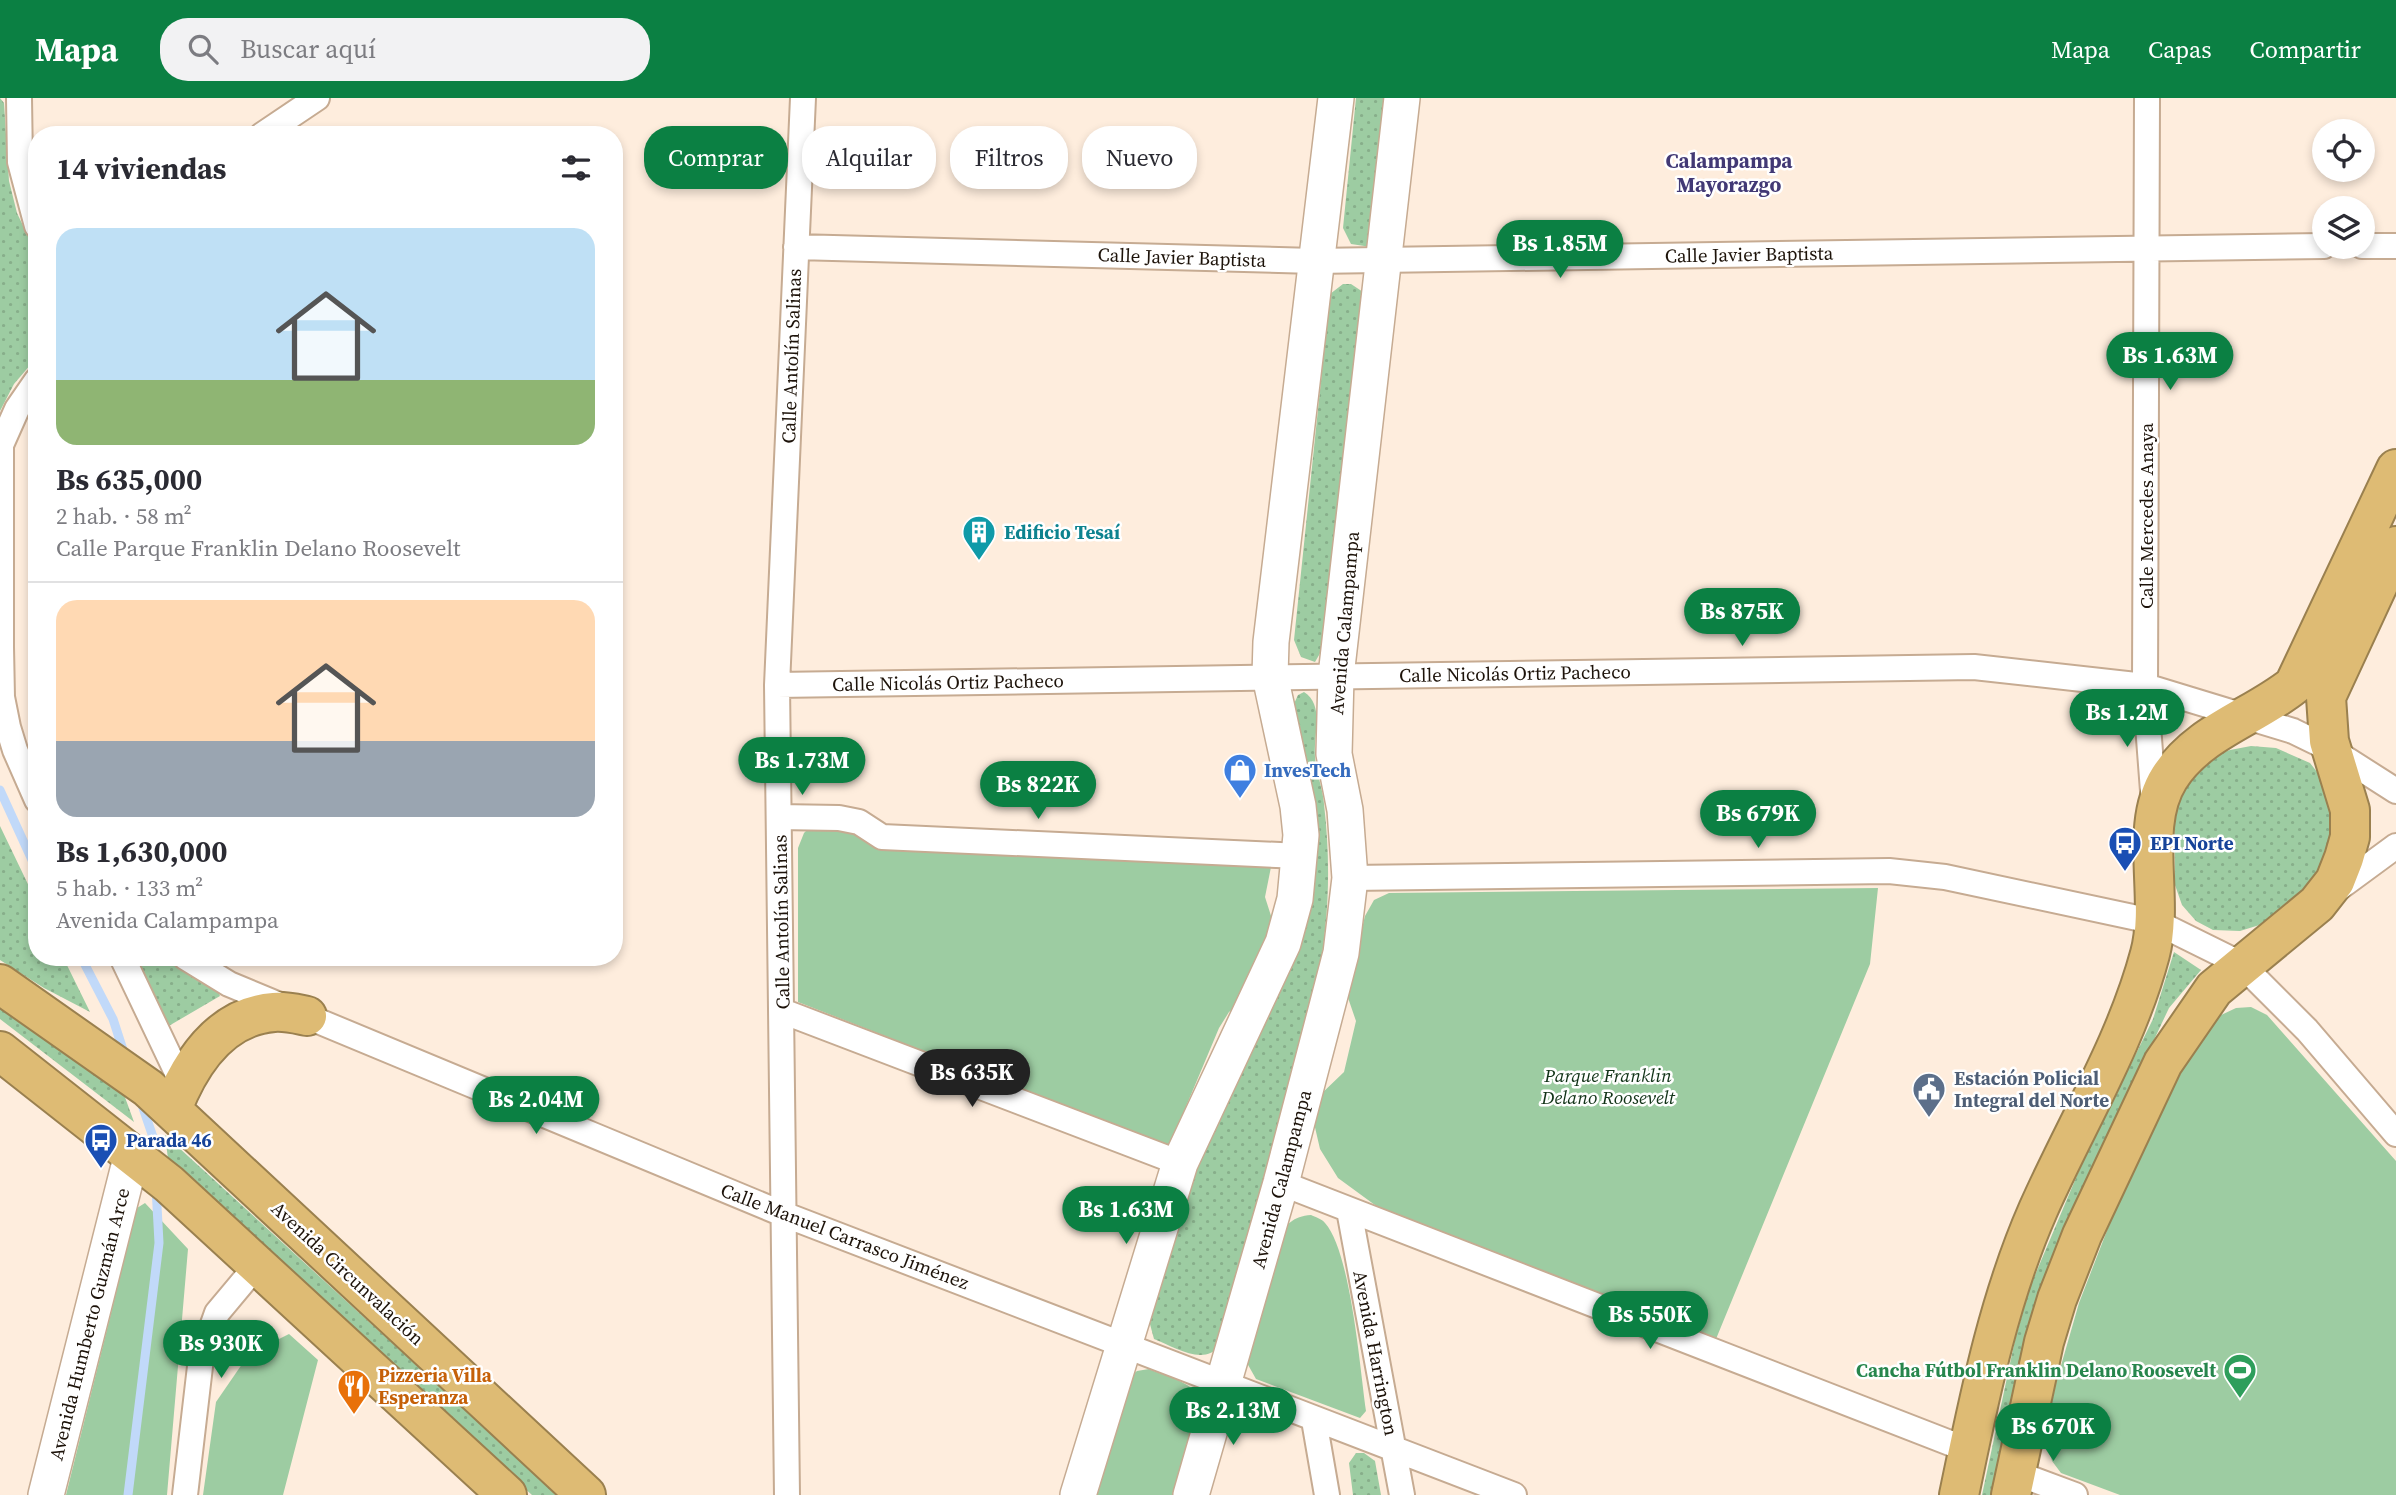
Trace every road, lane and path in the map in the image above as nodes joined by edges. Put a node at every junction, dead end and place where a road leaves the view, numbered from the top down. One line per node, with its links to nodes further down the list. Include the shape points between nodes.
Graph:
1 (19, 98): 8 (street, via 20,162)
2 (317, 98): 7 (street)
3 (803, 98): 12 (street, Calle Antolín Salinas)
4 (1336, 98): 15 (street)
5 (1402, 98): 14 (street, Avenida Calampampa)
6 (2147, 98): 13 (street, Calle Mercedes Anaya)
7 (275, 126)
8 (28, 178)
9 (2312, 246): 13 (street, Calle Javier Baptista)
10 (2375, 246): 11 (street)
11 (2396, 246)
12 (796, 247): 15 (street, Calle Javier Baptista); 21 (street, Calle Antolín Salinas)
13 (2148, 248): 14 (street, Calle Javier Baptista); 22 (street, Calle Mercedes Anaya)
14 (1385, 260): 15 (street, Calle Javier Baptista); 20 (street, Avenida Calampampa)
15 (1314, 261): 19 (street)
16 (28, 394): 25 (street, via 1,445 1,647 8,727)
17 (2396, 469): 23 (highway, via 2294,685)
18 (2396, 546): 24 (highway, via 2326,697)
19 (1270, 676): 20 (street, Calle Nicolás Ortiz Pacheco); 21 (street, Calle Nicolás Ortiz Pacheco); 30 (street, via 1298,806)
20 (1336, 676): 22 (street, Calle Nicolás Ortiz Pacheco, via 1974,667); 31 (street, Avenida Calampampa, via 1334,754 1345,810)
21 (777, 685): 28 (street, Calle Antolín Salinas)
22 (2145, 686): 23 (street, Calle Nicolás Ortiz Pacheco); 27 (street, Calle Mercedes Anaya)
23 (2246, 717): 24 (street, Calle Nicolás Ortiz Pacheco, via 2293,731); 27 (highway, via 2206,738 2183,759)
24 (2332, 751): 26 (street, Calle Nicolás Ortiz Pacheco); 32 (highway, via 2350,810 2350,837 2334,881)
25 (28, 780)
26 (2396, 791)
27 (2155, 808): 33 (highway)
28 (779, 817): 30 (street, via 839,818 859,822 882,837); 38 (street, Calle Antolín Salinas)
29 (2396, 846): 32 (street)
30 (1300, 856): 44 (street, via 1283,943)
31 (1350, 878): 33 (street, via 1889,871 1945,877); 45 (street, Avenida Calampampa, via 1341,953)
32 (2317, 904): 34 (highway)
33 (2157, 922): 34 (street); 53 (highway, via 2135,1004 2037,1212 2007,1288)
34 (2241, 964): 42 (street, via 2307,1030); 54 (highway, via 2214,989 2163,1063 2082,1235 2043,1342)
35 (125, 966): 41 (street)
36 (200, 966): 39 (street, Calle Manuel Carrasco Jiménez, via 229,984)
37 (0, 984): 41 (highway, Avenida Circunvalación)
38 (782, 1011): 44 (street); 47 (street, Calle Antolín Salinas)
39 (307, 1016): 41 (highway, via 275,1012 244,1019 216,1036); 47 (street, Calle Manuel Carrasco Jiménez)
40 (0, 1051): 43 (highway)
41 (167, 1093): 58 (highway, Avenida Circunvalación)
42 (2396, 1134)
43 (136, 1157): 48 (highway); 55 (street, Avenida Humberto Guzmán Arce)
44 (1180, 1163): 49 (street)
45 (1281, 1183): 46 (street); 50 (street, Avenida Calampampa)
46 (1349, 1210): 52 (street, Avenida Harrington); 53 (street)
47 (783, 1214): 49 (street, Calle Manuel Carrasco Jiménez); 59 (street, Calle Antolín Salinas)
48 (258, 1264): 56 (street, via 217,1313 201,1358); 57 (highway)
49 (1126, 1346): 50 (street, Calle Manuel Carrasco Jiménez); 60 (street)
50 (1222, 1384): 51 (street, Calle Manuel Carrasco Jiménez); 61 (street, Avenida Calampampa)
51 (1314, 1420): 52 (street, Calle Manuel Carrasco Jiménez); 62 (street)
52 (1395, 1449): 63 (street, Avenida Harrington); 64 (street, Calle Manuel Carrasco Jiménez)
53 (1968, 1450): 65 (highway)
54 (2014, 1484): 66 (street)
55 (46, 1495)
56 (185, 1495)
57 (507, 1495)
58 (586, 1495)
59 (787, 1495)
60 (1078, 1495)
61 (1191, 1495)
62 (1327, 1495)
63 (1402, 1495)
64 (1514, 1495)
65 (1959, 1495)
66 (2075, 1495)

